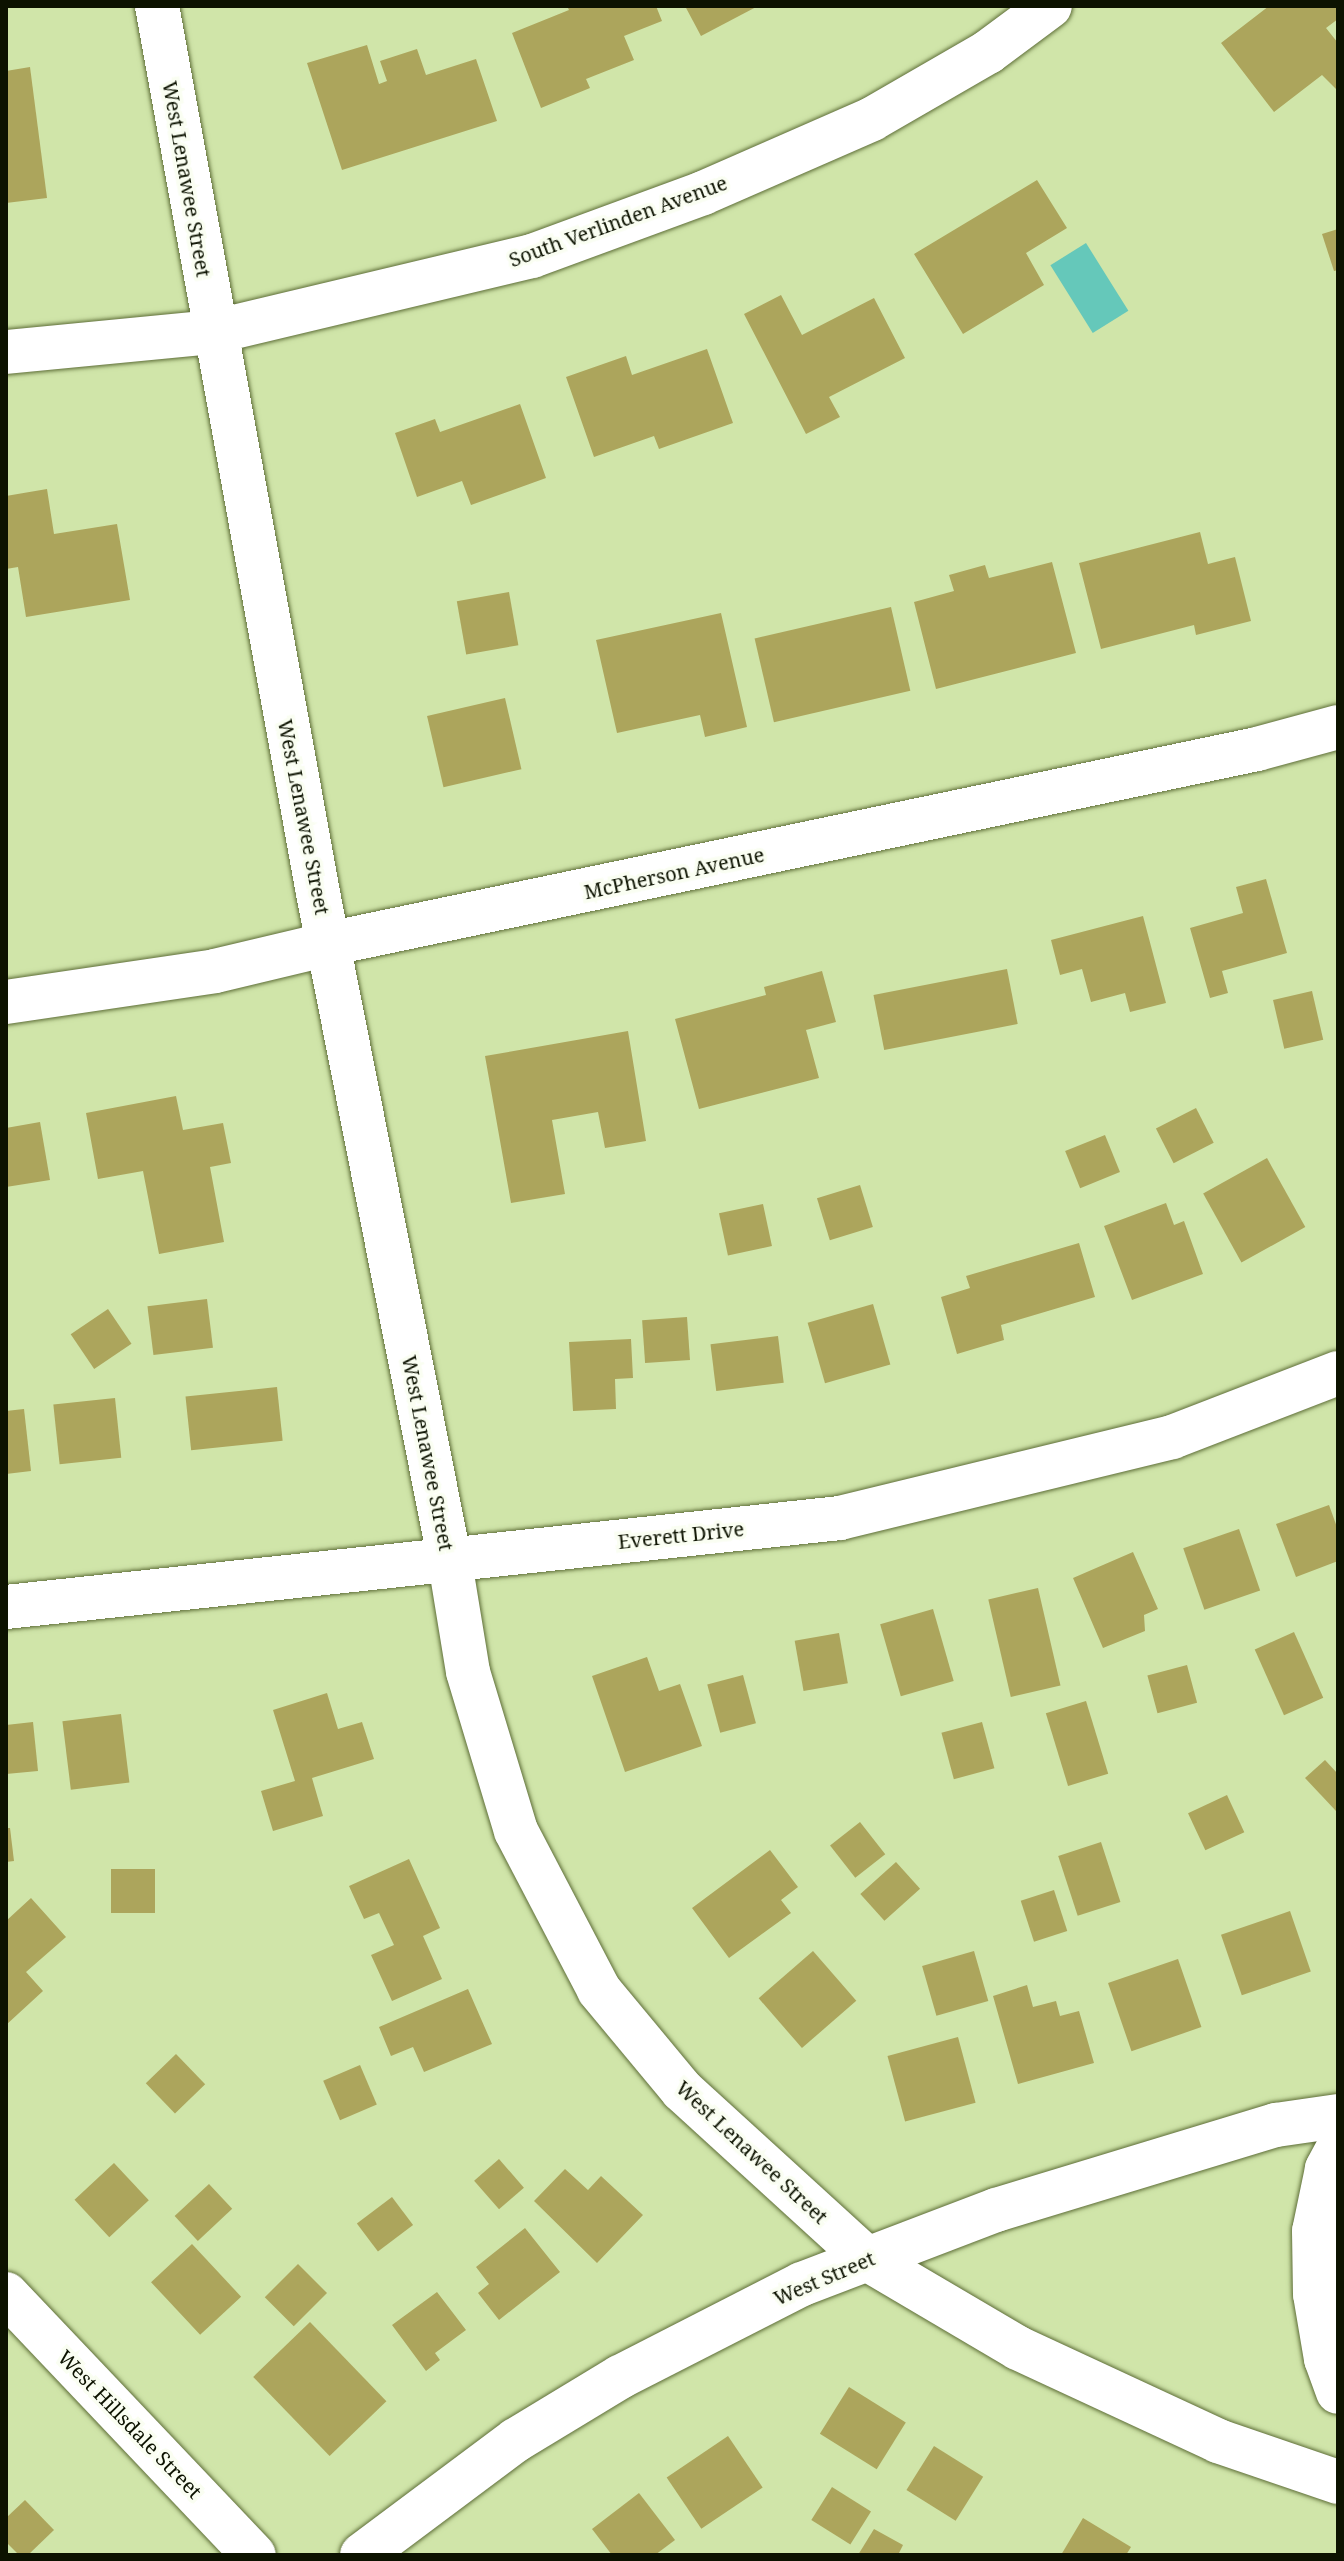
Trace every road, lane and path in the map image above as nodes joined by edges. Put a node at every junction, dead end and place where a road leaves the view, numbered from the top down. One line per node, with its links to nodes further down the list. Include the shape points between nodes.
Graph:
1 (157, 6): 3 (street, West Lenawee Street)
2 (1050, 6): 3 (street, South Verlinden Avenue, via 988,52 872,119 703,193 532,256)
3 (213, 332): 4 (street, South Verlinden Avenue); 6 (street, West Lenawee Street)
4 (6, 352)
5 (1338, 727): 6 (street, McPherson Avenue, via 1227,756)
6 (328, 944): 7 (street, McPherson Avenue, via 215,971); 9 (street, West Lenawee Street)
7 (6, 1002)
8 (1338, 1373): 9 (street, Everett Drive, via 1172,1437 840,1518)
9 (450, 1562): 10 (street, Everett Drive); 13 (street, West Lenawee Street, via 468,1672 516,1831 599,1990 682,2090)
10 (6, 1607)
11 (1338, 2116): 13 (street, West Street, via 1276,2125 996,2210)
12 (1338, 2148): 15 (street, via 1327,2169 1314,2231 1315,2294 1326,2359)
13 (867, 2259): 16 (street, West Lenawee Street, via 1018,2348 1218,2441); 18 (street, West Street, via 802,2284 620,2377 516,2440)
14 (6, 2294): 17 (street, West Hillsdale Street)
15 (1338, 2392)
16 (1338, 2482)
17 (254, 2555)
18 (362, 2555)

